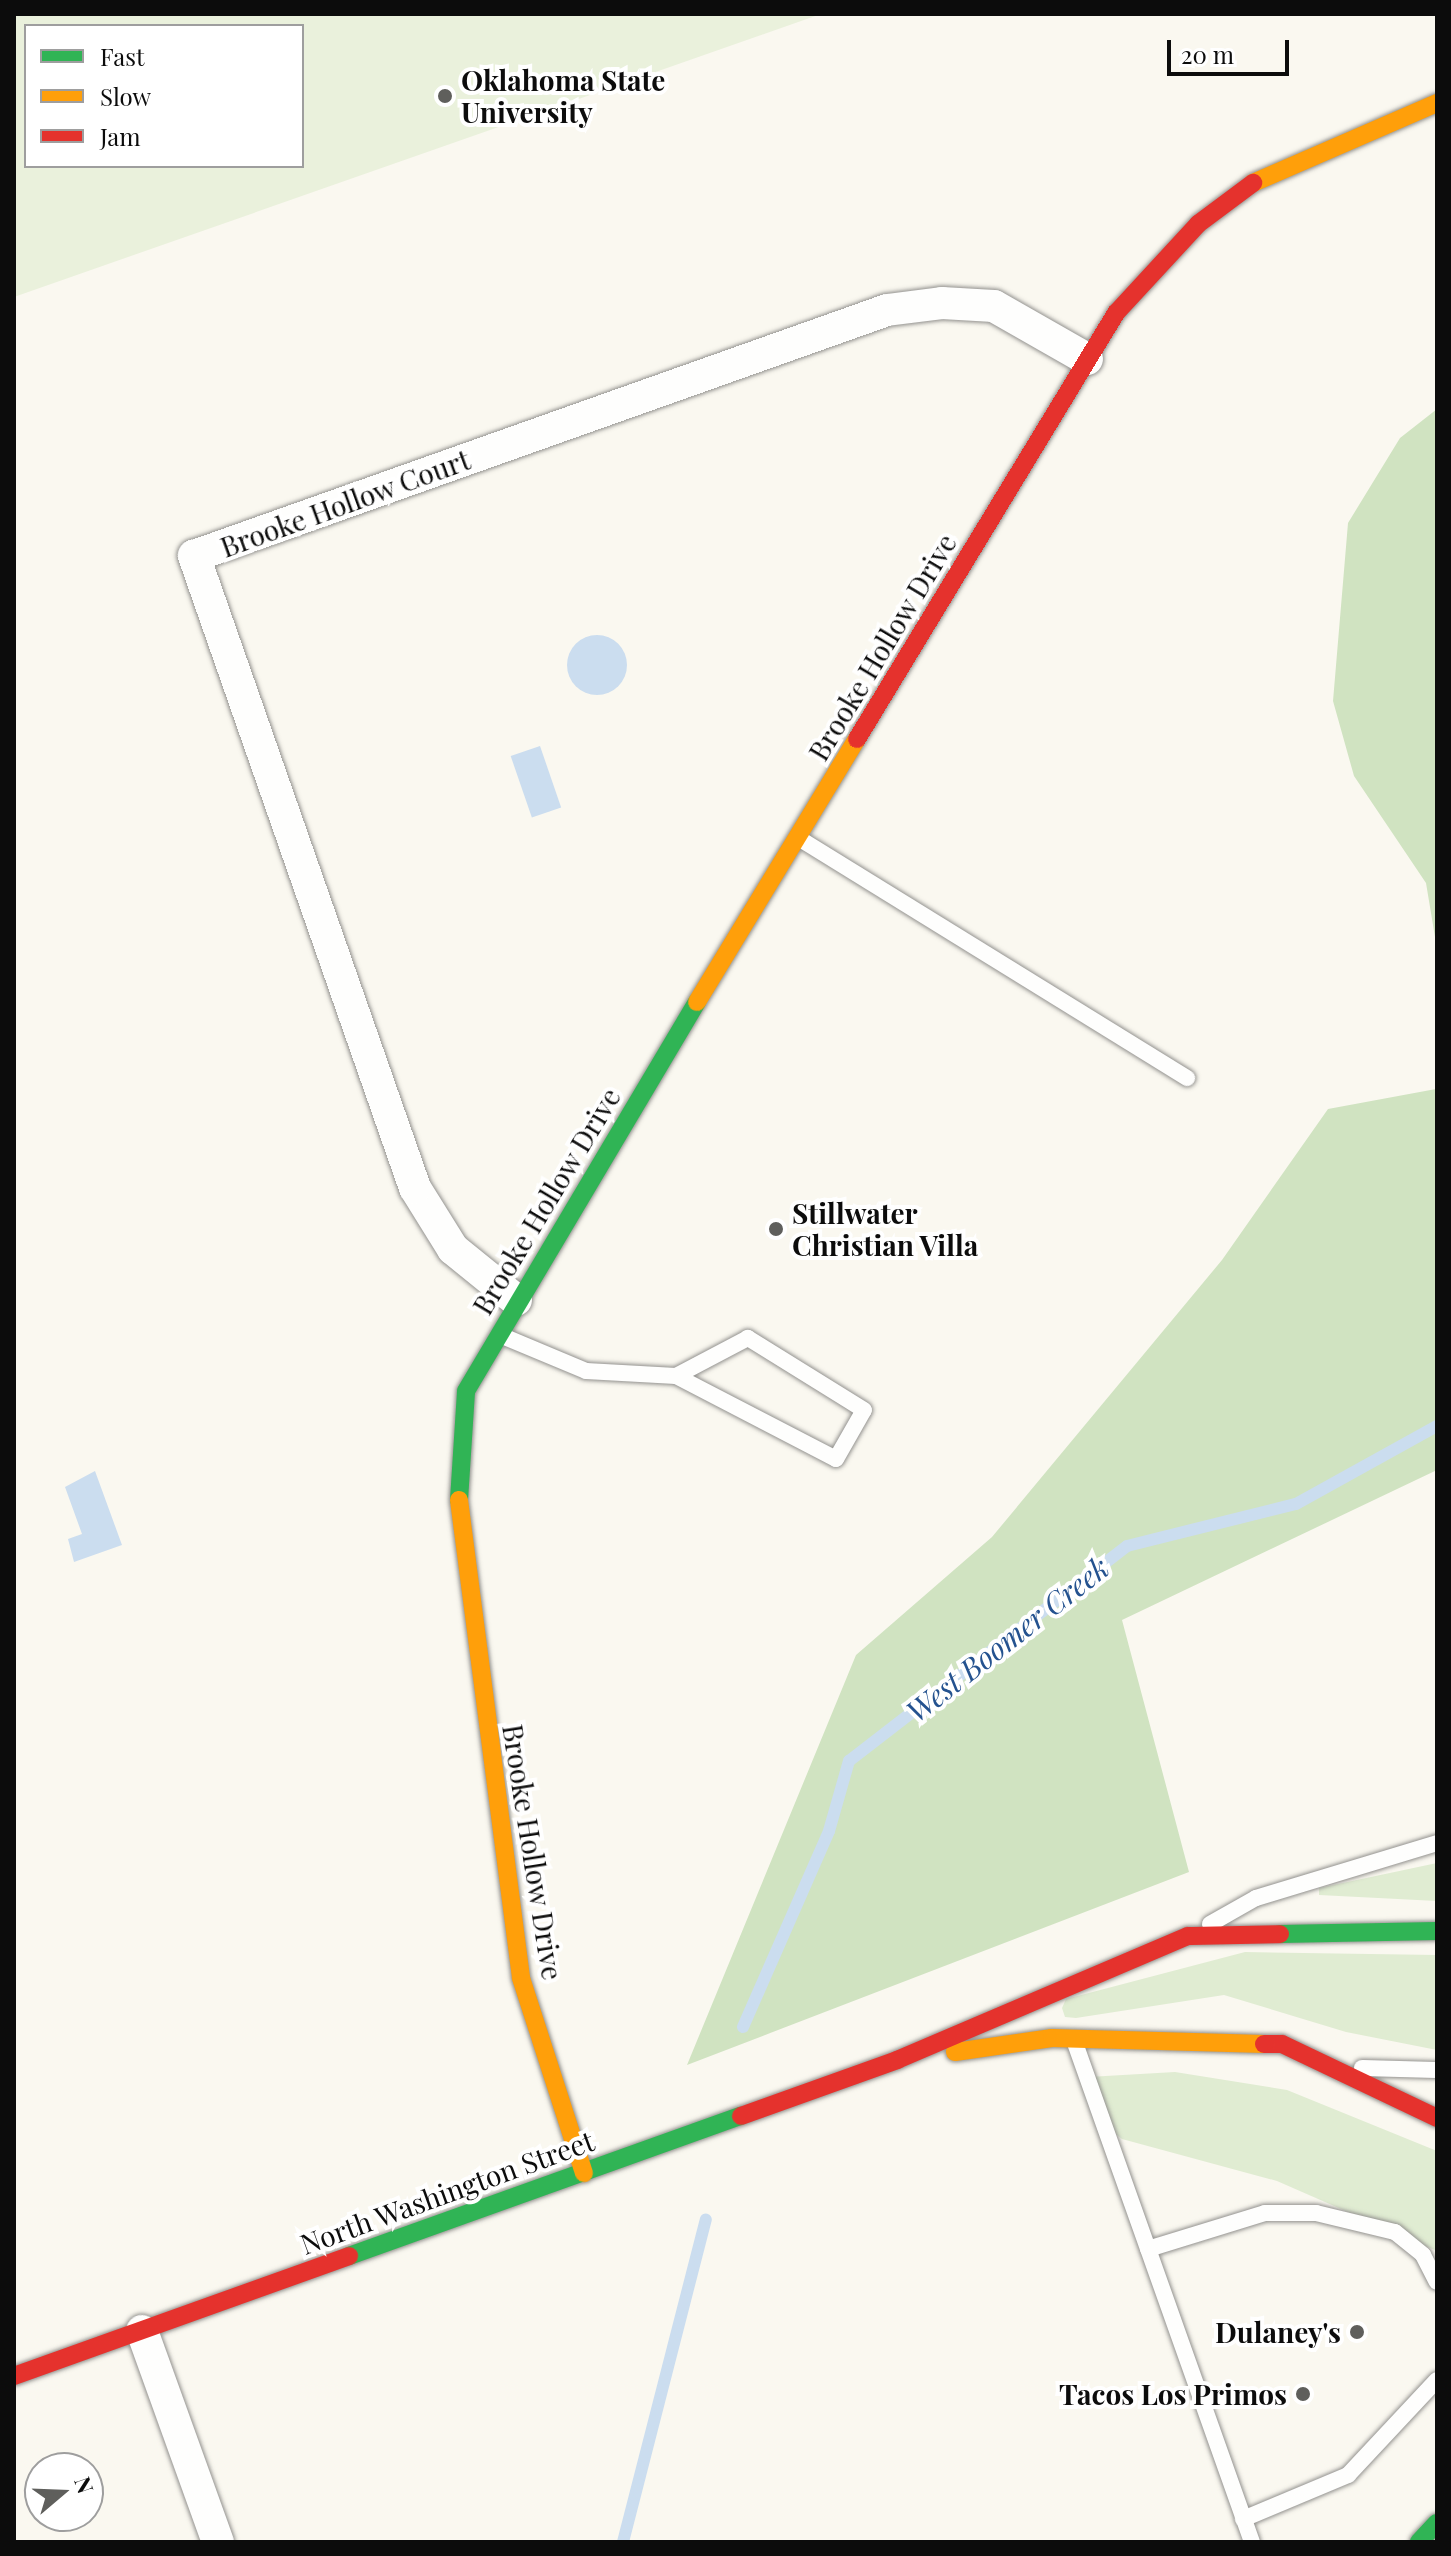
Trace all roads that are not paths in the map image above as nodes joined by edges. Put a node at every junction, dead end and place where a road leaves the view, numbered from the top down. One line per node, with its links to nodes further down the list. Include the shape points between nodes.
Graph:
1 (1437, 103): 2 (street, Brooke Hollow Drive, via 1243,190 1188,235 1116,313)
2 (1087, 359): 3 (street, Brooke Hollow Drive); 5 (street, Brooke Hollow Court, via 994,306 942,303 887,310 194,556 415,1188 453,1249)
3 (800, 839): 4 (lane); 5 (street, Brooke Hollow Drive)
4 (1187, 1078)
5 (516, 1300): 6 (street, Brooke Hollow Drive)
6 (498, 1334): 7 (lane, via 586,1371); 16 (street, Brooke Hollow Drive, via 466,1391 459,1497 521,1978)
7 (676, 1376): 7 (lane, via 836,1459 864,1410 748,1338)
8 (1437, 1843): 10 (lane, via 1256,1898)
9 (1437, 1931): 10 (street, North Washington Street)
10 (1188, 1936): 12 (street, North Washington Street)
11 (1074, 2038): 12 (street, North Washington Street); 13 (street, North Washington Street, via 1282,2044); 17 (lane)
12 (897, 2060): 16 (street, North Washington Street)
13 (1329, 2067): 14 (lane); 15 (street, North Washington Street)
14 (1437, 2070)
15 (1437, 2118)
16 (584, 2173): 19 (street, North Washington Street)
17 (1148, 2249): 18 (lane, via 1265,2213 1316,2213 1395,2232 1423,2255); 22 (lane)
18 (1437, 2282)
19 (142, 2331): 20 (street, North Washington Street); 24 (street)
20 (14, 2376)
21 (1437, 2380): 22 (lane, via 1348,2475)
22 (1243, 2519): 25 (lane)
23 (1437, 2523): 26 (street)
24 (218, 2542)
25 (1252, 2542)
26 (1419, 2542)

